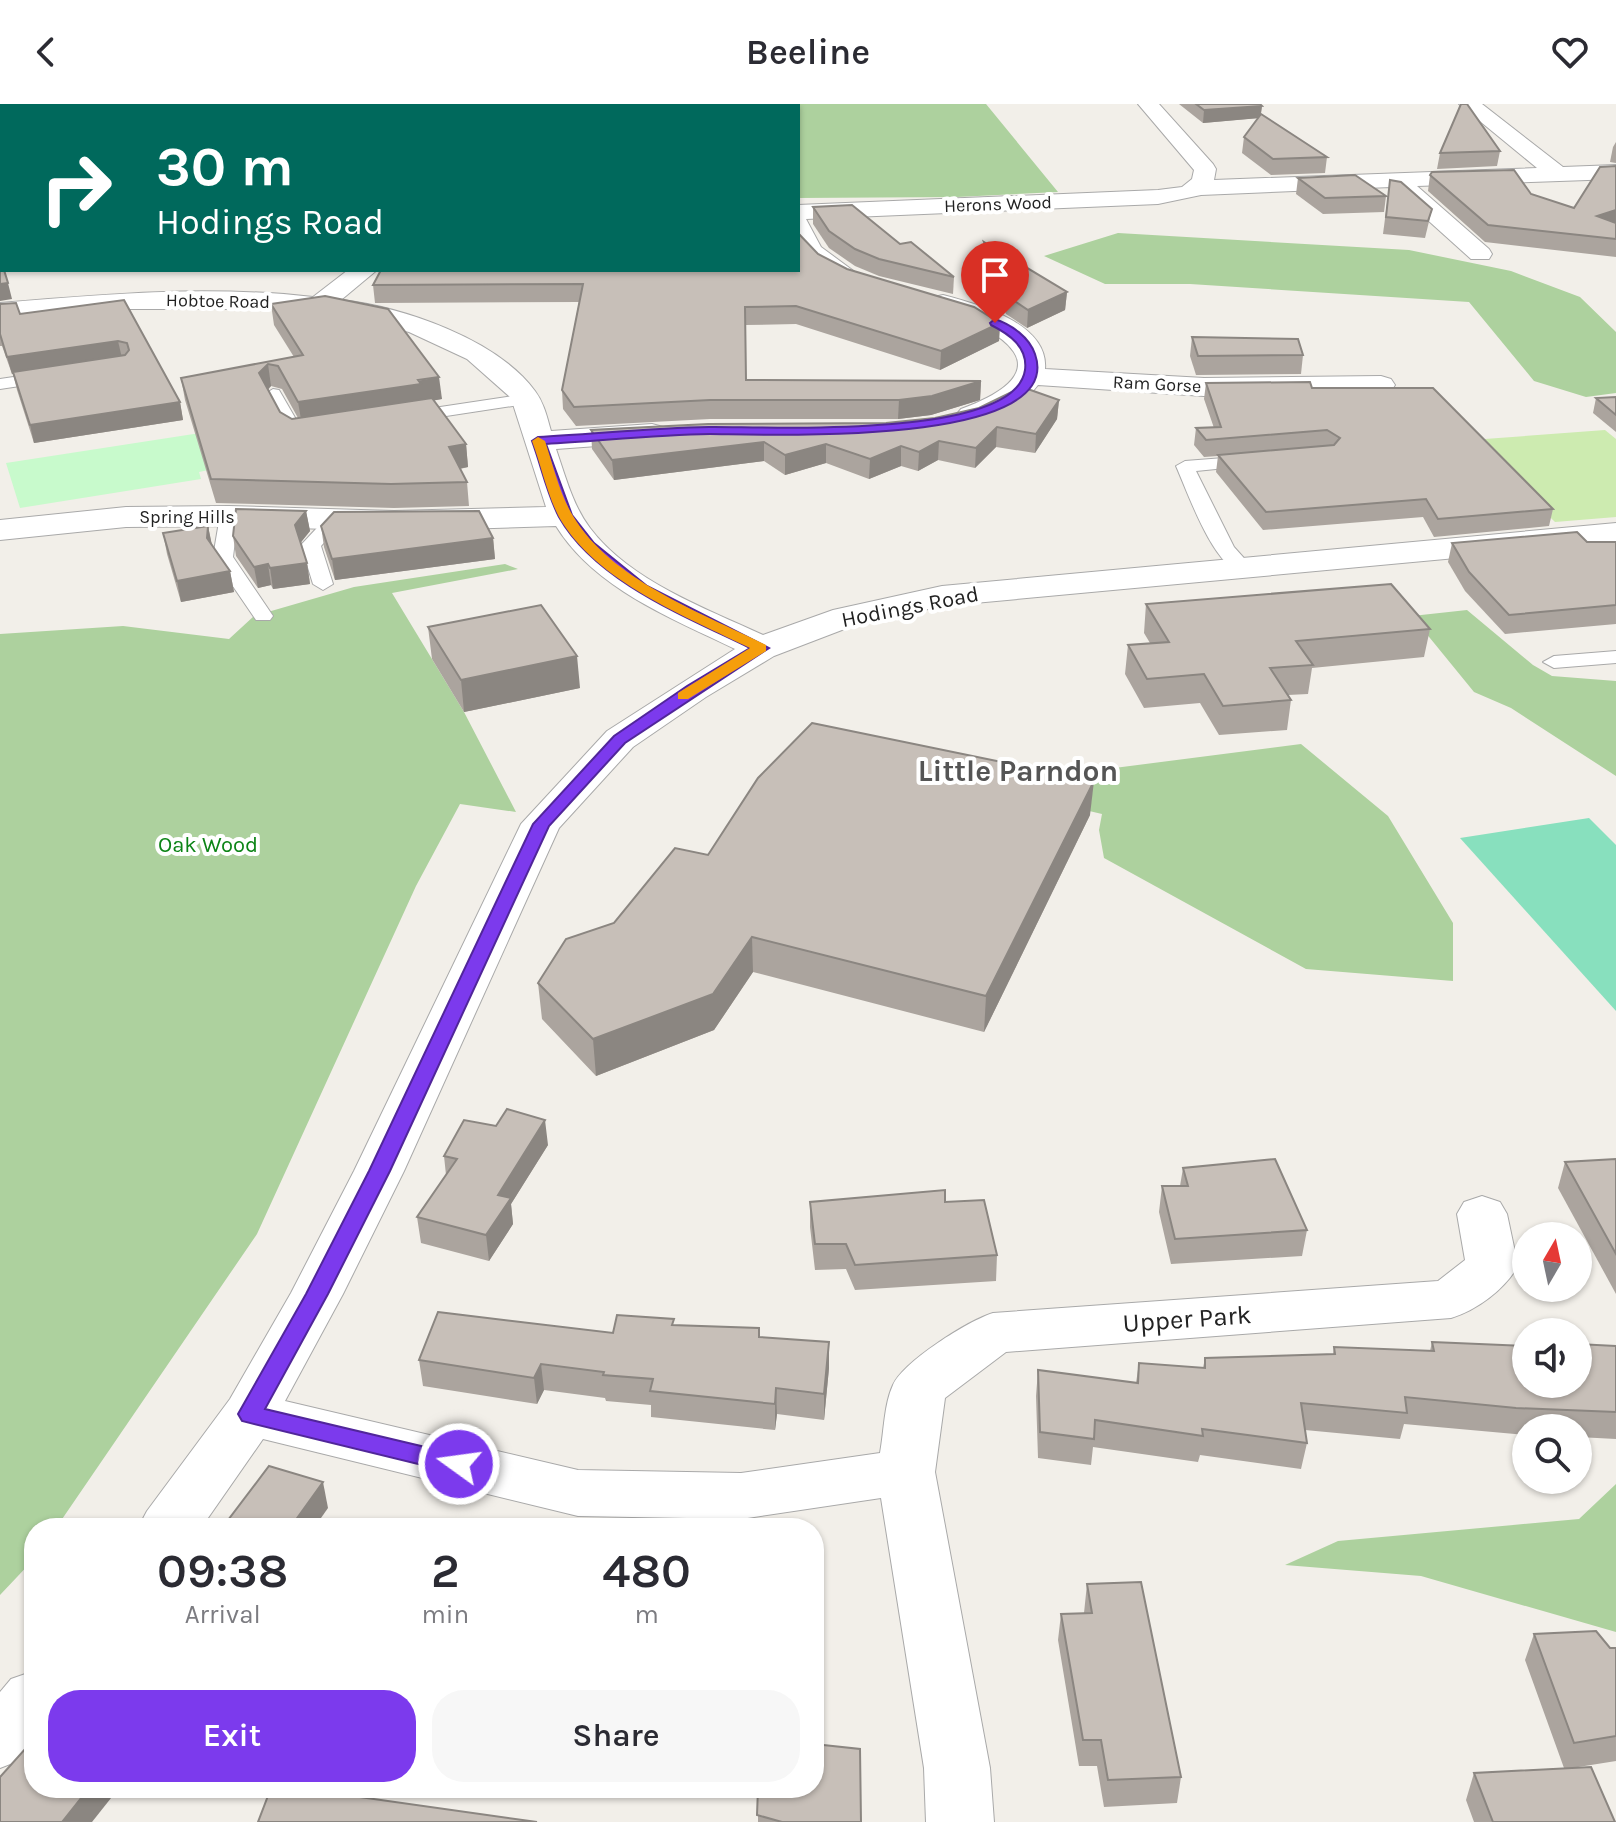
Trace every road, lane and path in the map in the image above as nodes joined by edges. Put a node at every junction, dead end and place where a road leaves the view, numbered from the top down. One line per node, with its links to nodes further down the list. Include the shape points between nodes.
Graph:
1 (1148, 104): 6 (street, via 1205,169)
2 (1469, 104): 4 (street)
3 (1616, 172): 4 (street, Herons Wood)
4 (1558, 174): 5 (street, Herons Wood)
5 (1397, 181): 6 (street, Herons Wood); 9 (street)
6 (1196, 188): 7 (street, Herons Wood, via 1149,198)
7 (800, 212)
8 (800, 228): 11 (street, via 810,251 849,277)
9 (1480, 254)
10 (361, 272): 13 (street)
11 (874, 284)
12 (912, 295): 16 (street, via 975,313 1014,333 1027,349)
13 (318, 306): 14 (street, Hobtoe Road, via 59,297); 20 (street, Hobtoe Road, via 377,315 448,337 488,361)
14 (0, 311)
15 (61, 375): 17 (lane)
16 (1030, 376): 18 (street, Ram Gorse, via 1204,387); 22 (street, via 1005,401)
17 (0, 384)
18 (1381, 385)
19 (273, 394): 23 (lane, via 295,434)
20 (526, 399): 21 (lane); 25 (street, Hobtoe Road)
21 (387, 420)
22 (946, 422)
23 (325, 429)
24 (682, 432): 25 (street)
25 (538, 441): 28 (street, Hobtoe Road)
26 (1263, 460): 32 (lane, via 1185,466 1225,550)
27 (229, 516): 29 (street, Spring Hills); 30 (street, Spring Hills, via 126,517); 34 (lane, via 223,557)
28 (566, 516): 29 (street, Spring Hills); 35 (street, Hobtoe Road, via 589,545 642,589)
29 (336, 519): 33 (lane, via 311,545)
30 (0, 530)
31 (1616, 533): 32 (street, Hodings Road)
32 (1242, 567): 35 (street, Hodings Road, via 942,596 845,617)
33 (323, 584)
34 (263, 616)
35 (761, 648): 39 (street, Hodings Road, via 620,739 541,824 379,1171)
36 (1616, 657): 37 (lane)
37 (1554, 662)
38 (1482, 1214): 40 (street, Upper Park, via 1492,1266 1451,1299 993,1333 919,1388)
39 (250, 1414): 40 (street, via 578,1493 741,1496); 41 (street, Hodings Road)
40 (906, 1472): 44 (street, Upper Park, via 957,1768)
41 (175, 1518)
42 (24, 1711): 43 (street)
43 (0, 1739)
44 (960, 1822)

